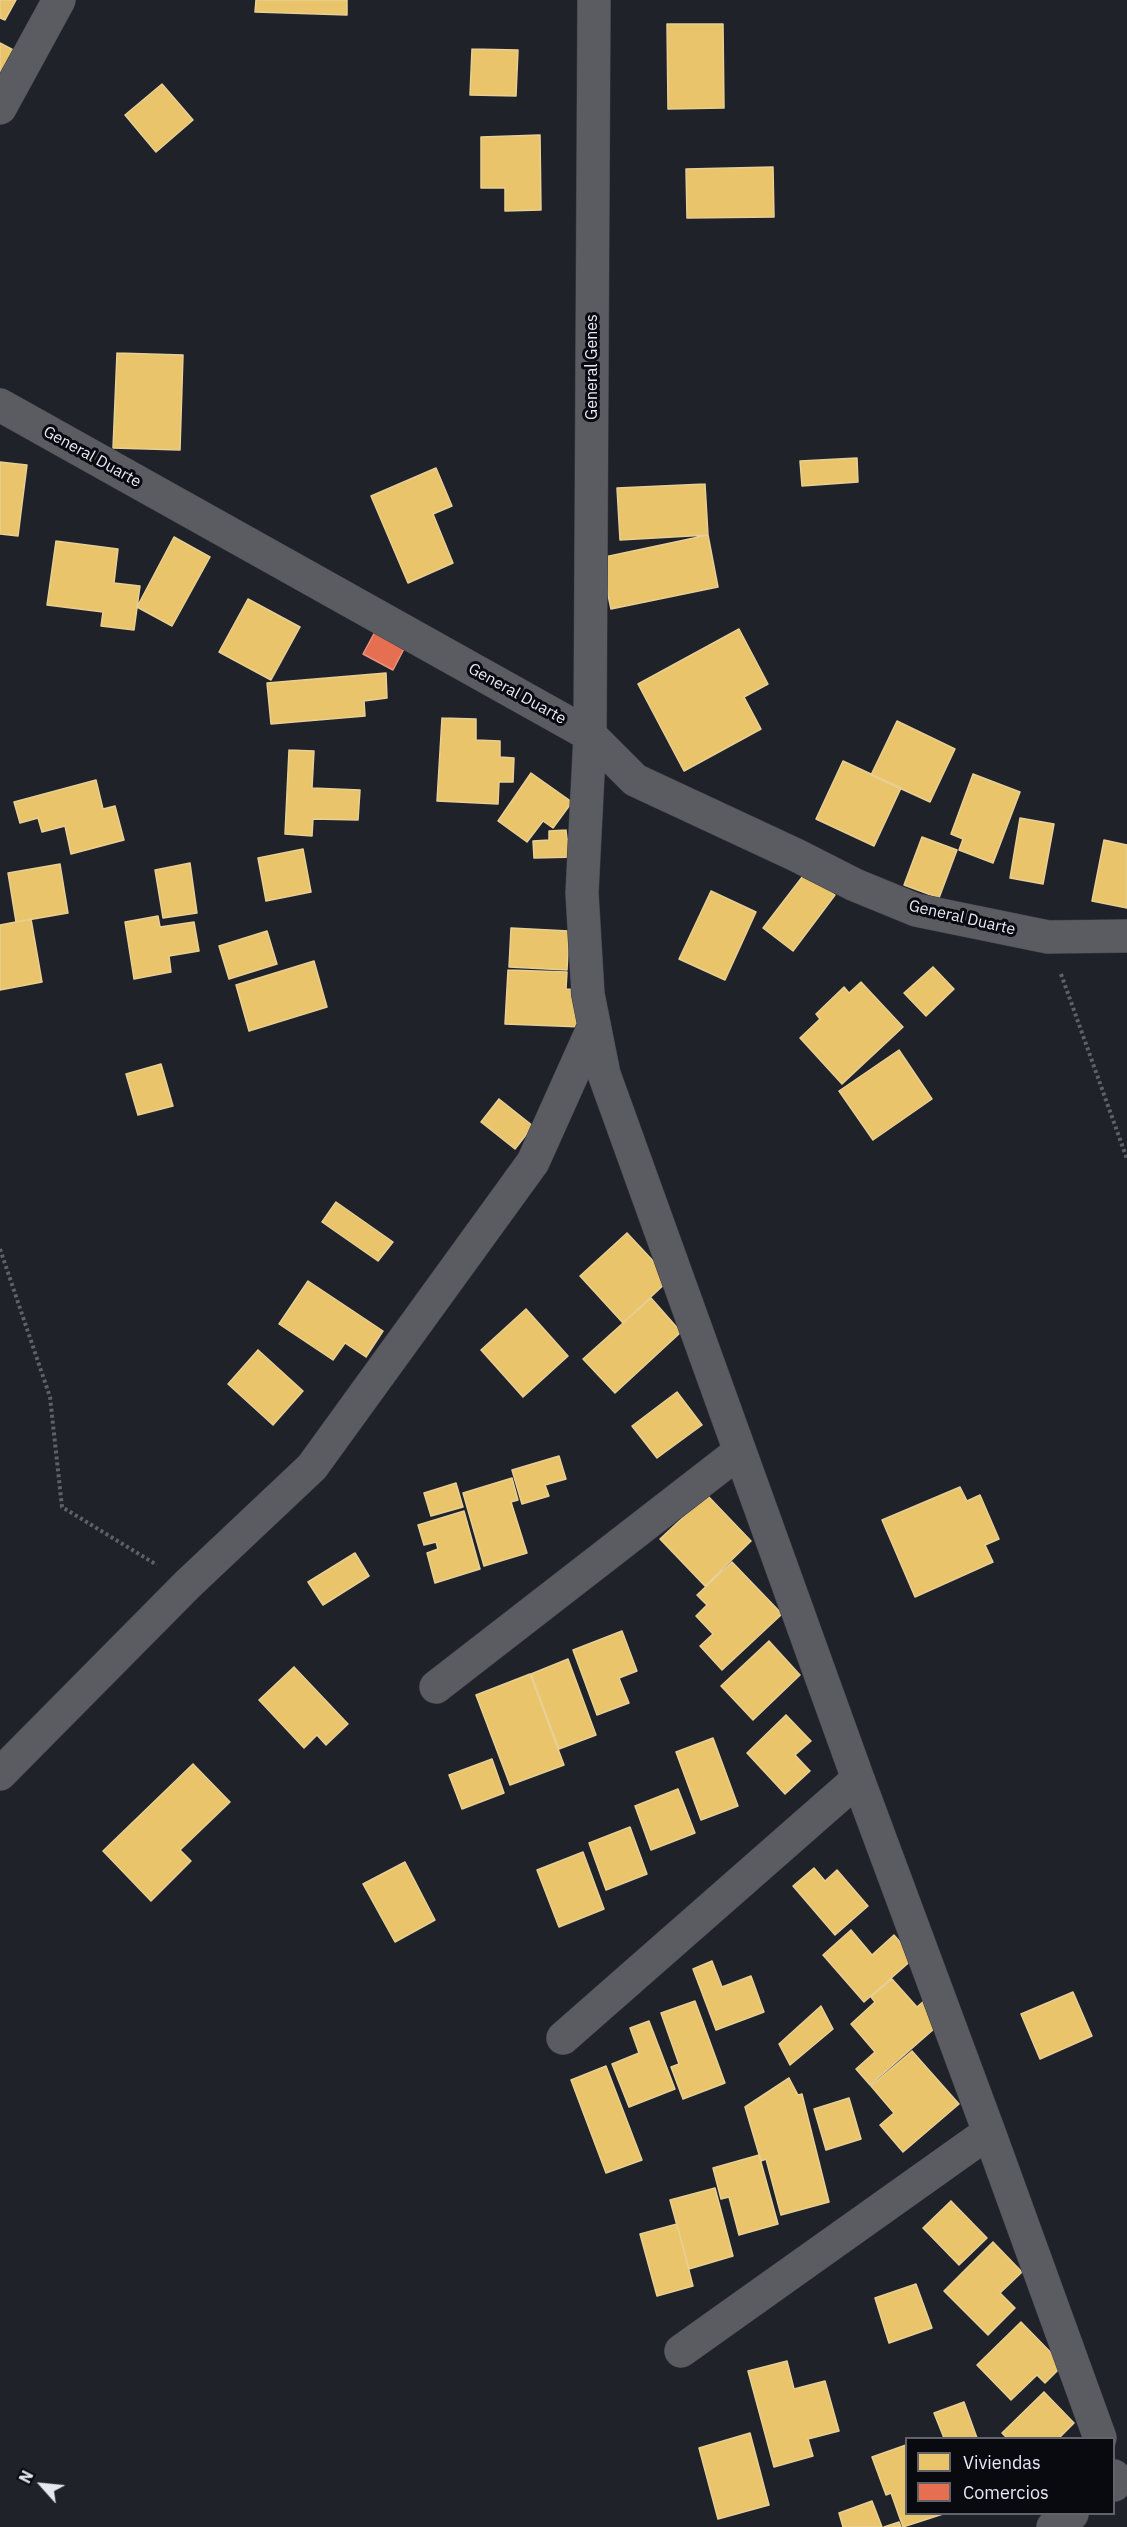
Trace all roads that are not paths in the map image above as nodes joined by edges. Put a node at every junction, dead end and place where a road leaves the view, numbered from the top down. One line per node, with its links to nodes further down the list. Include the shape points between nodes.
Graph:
1 (59, 0): 3 (street)
2 (594, 0): 5 (street, General Genes)
3 (0, 108)
4 (0, 405): 5 (street, General Duarte)
5 (590, 735): 6 (street, General Duarte, via 635,780 916,910 1048,937); 7 (street, General Genes, via 582,894 588,994)
6 (1127, 936)
7 (594, 1026): 8 (street, General Genes, via 604,1074); 10 (street, via 533,1162 312,1467 188,1584)
8 (739, 1452): 9 (street); 11 (street, General Genes)
9 (436, 1687)
10 (0, 1774)
11 (858, 1779): 12 (street); 13 (street, General Genes)
12 (563, 2038)
13 (989, 2132): 14 (street); 15 (street, General Genes)
14 (681, 2351)
15 (1099, 2437)
16 (1071, 2515): 17 (street)
17 (1053, 2527)

